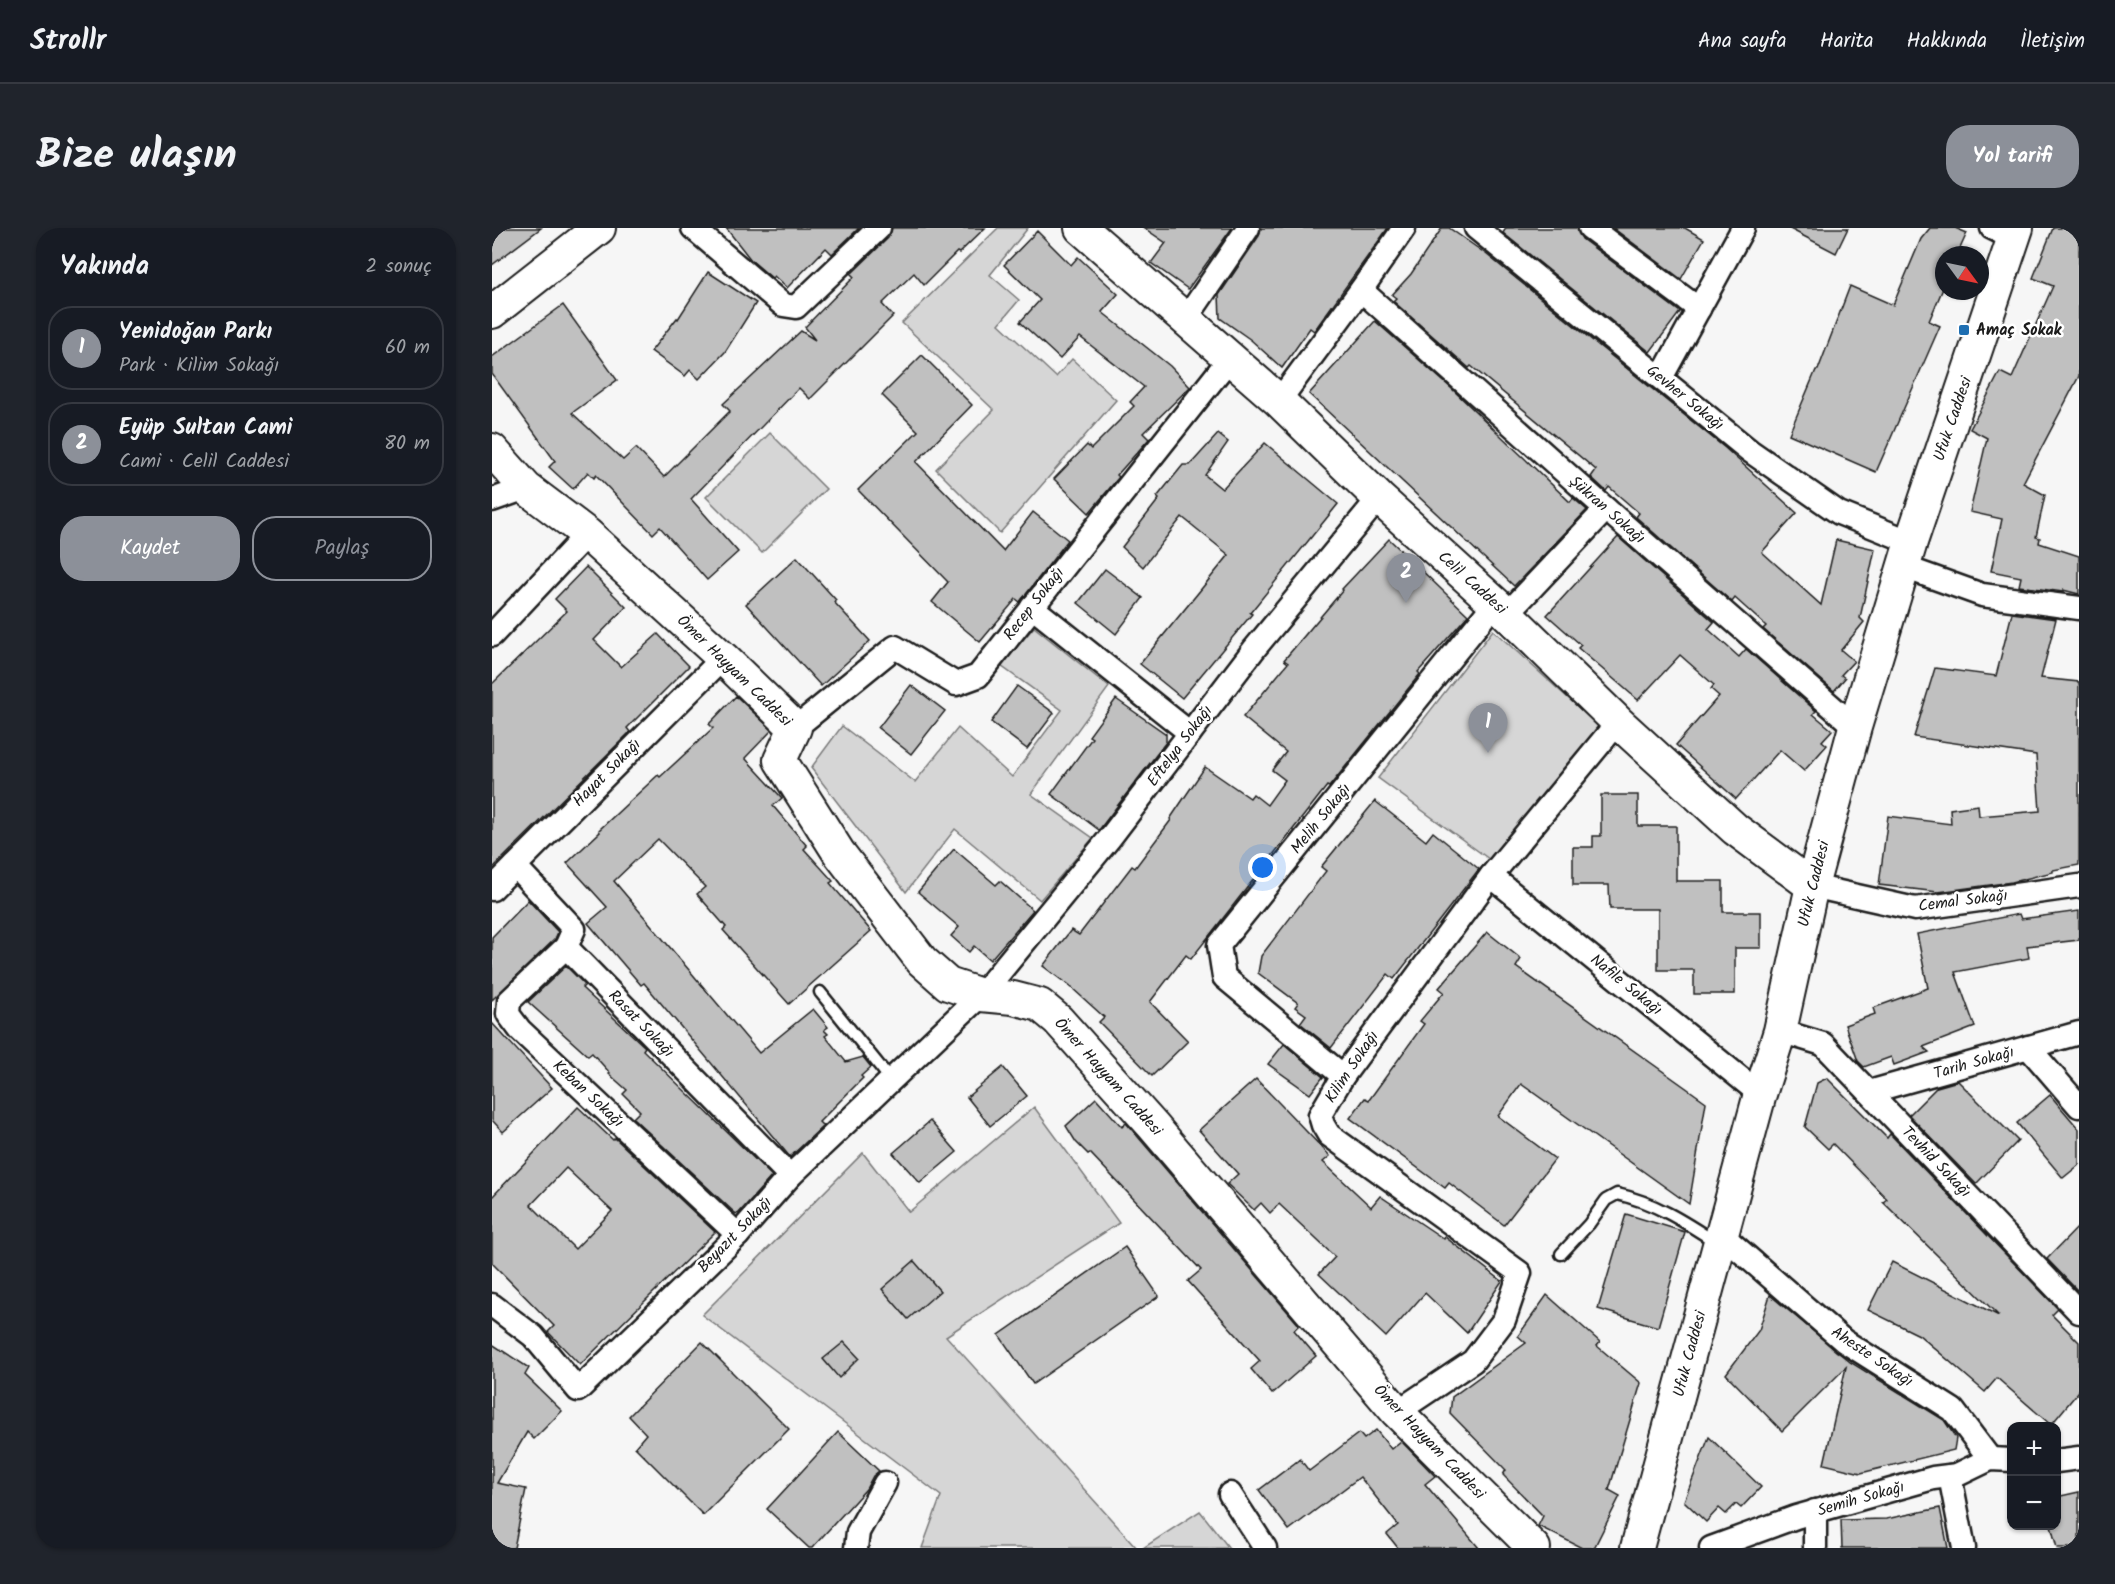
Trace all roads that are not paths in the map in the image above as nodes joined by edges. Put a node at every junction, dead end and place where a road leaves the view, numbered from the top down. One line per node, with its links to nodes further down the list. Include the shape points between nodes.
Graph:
1 (693, 228): 2 (street, via 783,305 796,307)
2 (879, 228)
3 (1081, 228): 14 (street, Celil Caddesi)
4 (1248, 228): 14 (street)
5 (1404, 228): 11 (street)
6 (1476, 228): 16 (street, Gevher Sokağı)
7 (1590, 228): 12 (street)
8 (1743, 228): 12 (street)
9 (589, 231): 13 (street)
10 (2008, 232): 24 (street, Ufuk Caddesi)
11 (1361, 290): 17 (street); 22 (street, Şükran Sokağı)
12 (1698, 309): 16 (street)
13 (492, 312)
14 (1186, 319): 15 (street, Celil Caddesi)
15 (1230, 358): 17 (street, Celil Caddesi); 25 (street, Recep Sokağı)
16 (1661, 378): 24 (street, Gevher Sokağı, via 1750,451 1839,513)
17 (1279, 401): 20 (street, Celil Caddesi)
18 (492, 450): 19 (street, Ömer Hayyam Caddesi)
19 (526, 488): 21 (street); 23 (street, Ömer Hayyam Caddesi)
20 (1379, 498): 27 (street, Celil Caddesi); 33 (street, Eftelya Sokağı)
21 (492, 500)
22 (1606, 509): 27 (street, Melih Sokağı); 31 (street, Şükran Sokağı)
23 (587, 534): 28 (street); 29 (street, Ömer Hayyam Caddesi)
24 (1907, 554): 26 (street, Gevher Sokağı, via 1982,595); 31 (street, Ufuk Caddesi)
25 (1032, 607): 32 (street, Recep Sokağı, via 978,676 956,684 895,647); 33 (street)
26 (2079, 608)
27 (1501, 609): 30 (street, Celil Caddesi); 45 (street, Melih Sokağı, via 1219,945 1224,976)
28 (492, 635)
29 (723, 658): 32 (street, Ömer Hayyam Caddesi); 34 (street, Hayat Sokağı)
30 (1618, 722): 35 (street, Kilim Sokağı); 36 (street, Celil Caddesi, via 1735,830)
31 (1855, 727): 36 (street, Ufuk Caddesi)
32 (795, 728): 41 (street, Ömer Hayyam Caddesi, via 780,760 839,853 922,961 948,984)
33 (1190, 733): 41 (street, Eftelya Sokağı, via 1110,839)
34 (515, 866): 38 (street, Hayat Sokağı); 39 (street, via 574,929)
35 (1491, 876): 45 (street, Kilim Sokağı); 48 (street, Nafile Sokağı)
36 (1812, 886): 37 (street, Cemal Sokağı, via 1915,909); 42 (street, Ufuk Caddesi)
37 (2079, 886)
38 (492, 889)
39 (566, 947): 50 (street, Rasat Sokağı); 51 (street, Keban Sokağı, via 509,1001 508,1014 520,1030)
40 (820, 992): 46 (lane)
41 (981, 995): 46 (street, Beyazıt Sokağı); 56 (street, Ömer Hayyam Caddesi, via 1040,1005 1058,1020)
42 (1780, 1031): 47 (street, Tevhid Sokağı, via 1823,1044); 48 (street, Ufuk Caddesi)
43 (2079, 1033): 44 (street, Tarih Sokağı)
44 (2028, 1047): 47 (street, Tarih Sokağı); 49 (street)
45 (1343, 1076): 56 (street, Kilim Sokağı, via 1320,1115 1329,1135 1520,1273 1504,1320 1473,1361)
46 (891, 1080): 50 (street, Beyazıt Sokağı)
47 (1869, 1092): 55 (street, Tevhid Sokağı)
48 (1760, 1094): 52 (street, Ufuk Caddesi)
49 (2079, 1106)
50 (790, 1176): 51 (street, Beyazıt Sokağı)
51 (738, 1234): 54 (street, Beyazıt Sokağı, via 578,1390 533,1336)
52 (1721, 1240): 53 (lane, via 1645,1202 1617,1194 1606,1200); 58 (street, Aheste Sokağı, via 1844,1341 1953,1410); 67 (street, Ufuk Caddesi)
53 (1561, 1254)
54 (492, 1305)
55 (2079, 1312)
56 (1397, 1412): 66 (street, Ömer Hayyam Caddesi)
57 (2079, 1458): 59 (street)
58 (2001, 1459): 60 (street, Semih Sokağı)
59 (2061, 1460)
60 (1950, 1476): 63 (street, Semih Sokağı); 70 (street)
61 (885, 1483): 64 (street, via 858,1532)
62 (1230, 1494): 65 (street)
63 (1815, 1512): 68 (street, Semih Sokağı); 69 (street)
64 (856, 1548)
65 (1265, 1548)
66 (1534, 1548)
67 (1637, 1548)
68 (1711, 1548)
69 (1815, 1548)
70 (1964, 1548)

